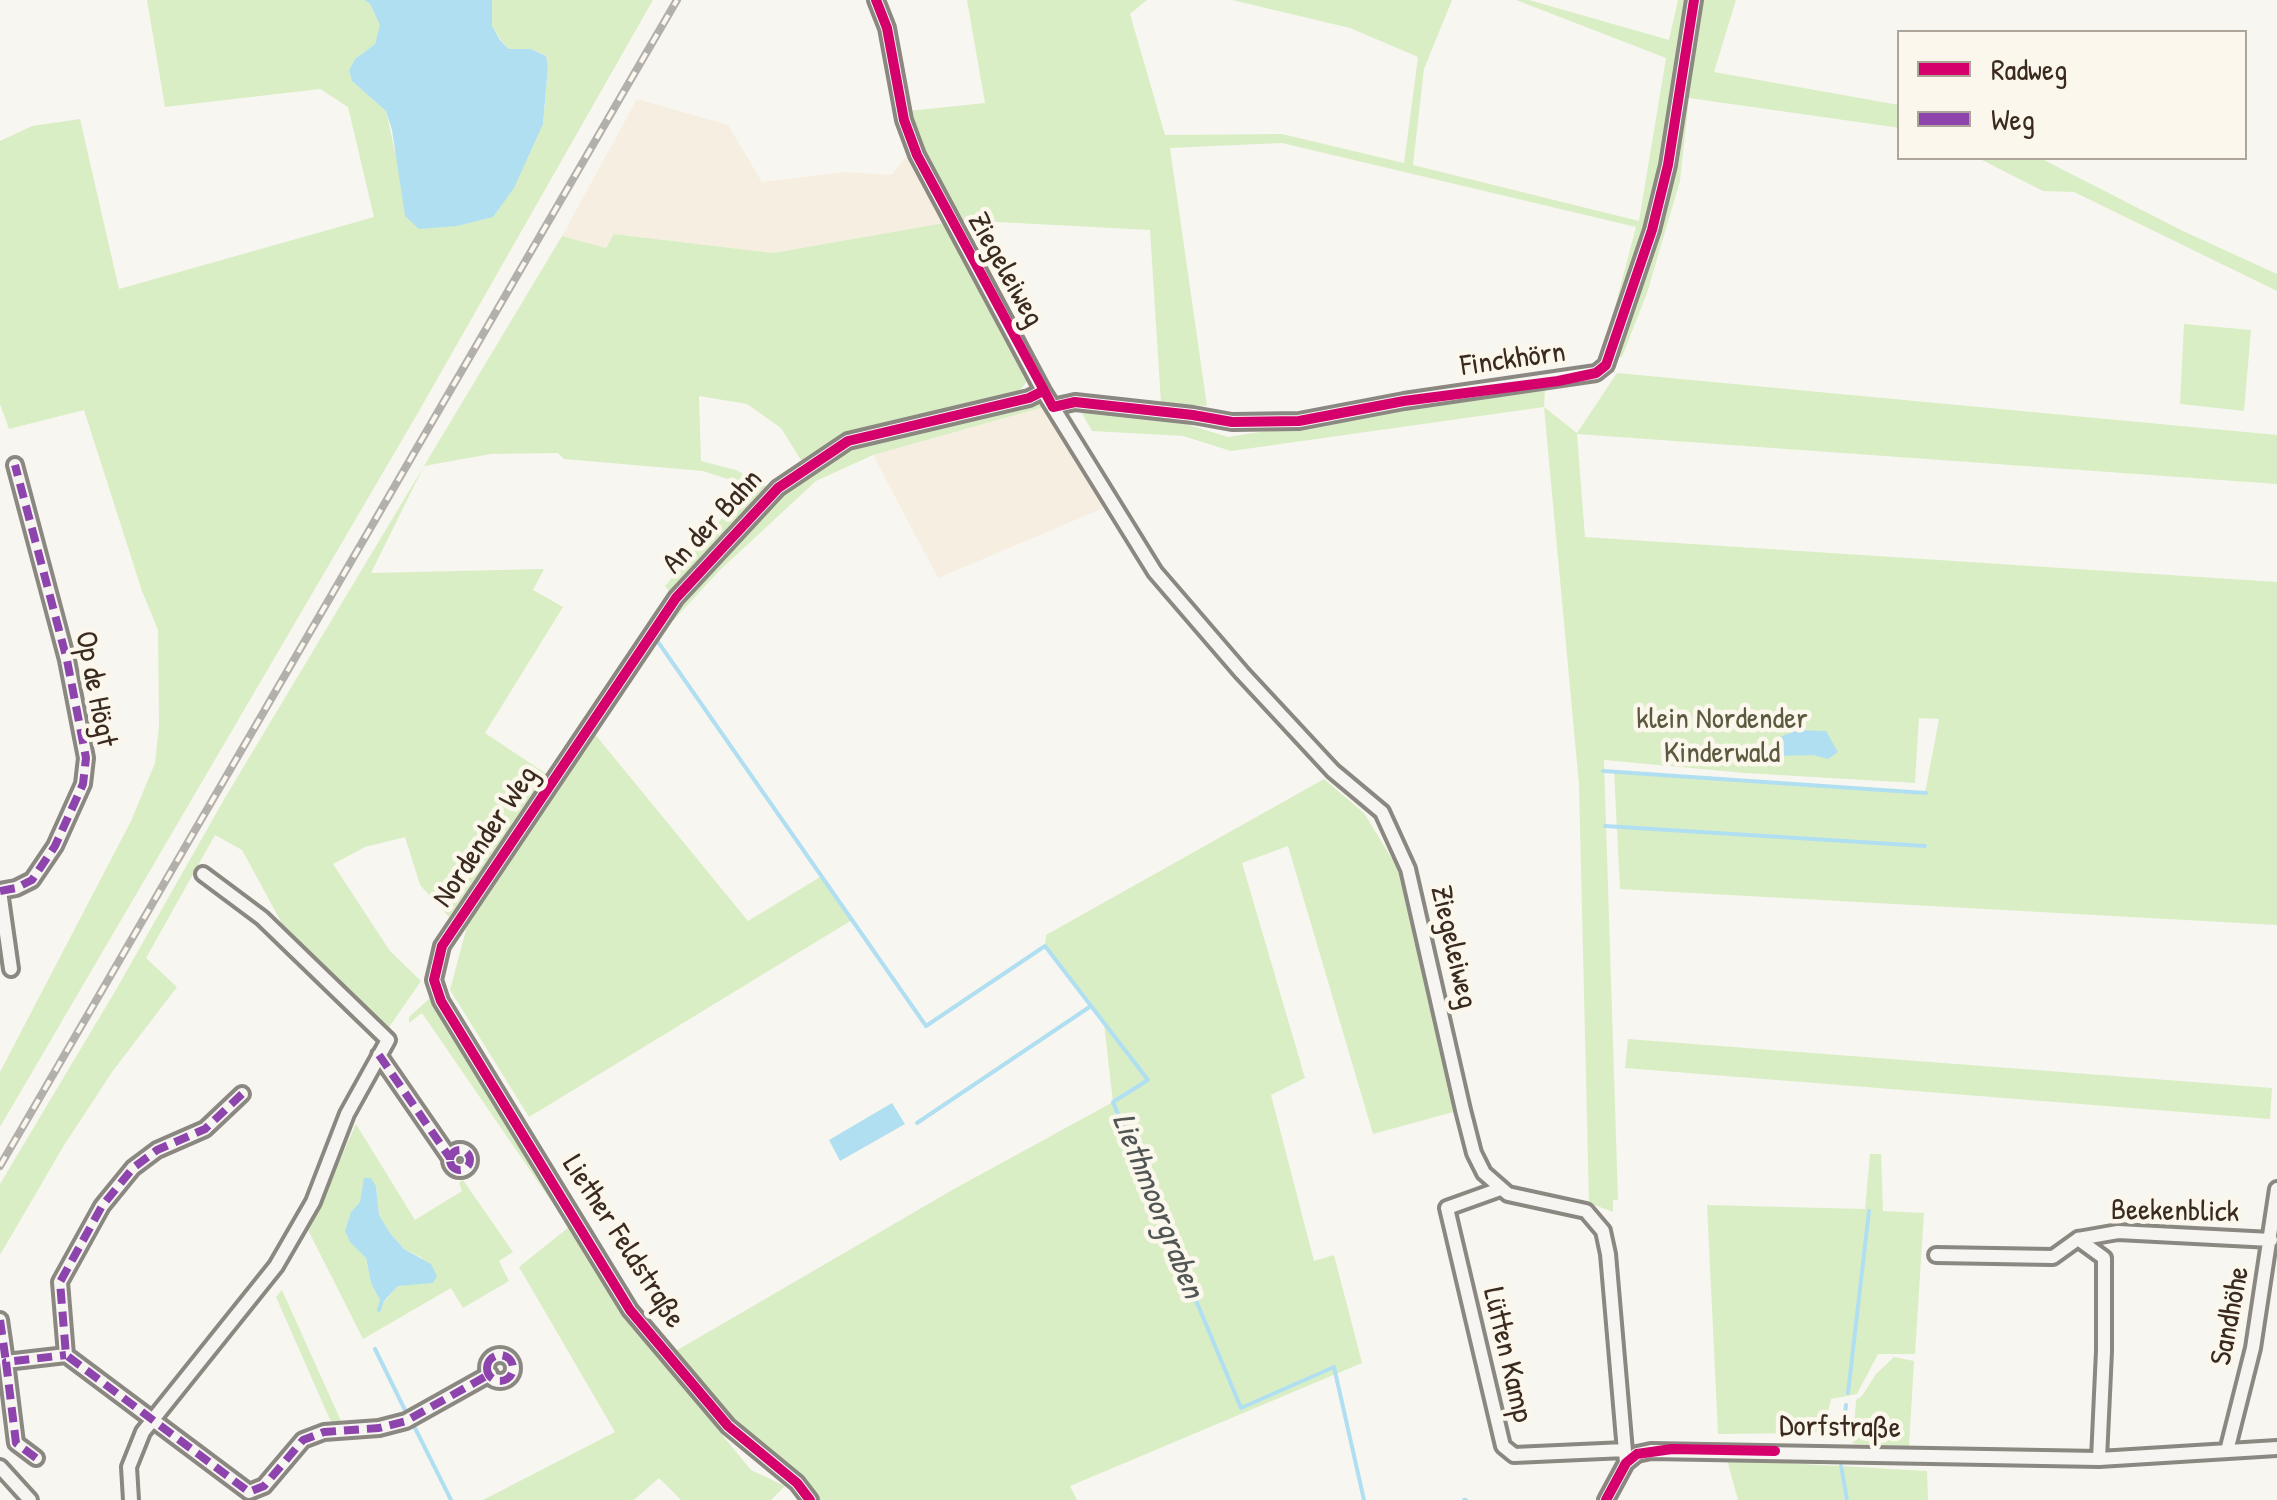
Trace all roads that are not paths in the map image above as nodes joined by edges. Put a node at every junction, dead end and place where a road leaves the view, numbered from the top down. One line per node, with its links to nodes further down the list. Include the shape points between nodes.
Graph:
1 (876, 0): 3 (street, Ziegeleiweg, via 916,155)
2 (1694, 0): 4 (street, Finckhörn, via 1652,230 1606,365 1596,373 1299,421 1232,422 1075,402)
3 (1042, 392): 4 (street, Ziegeleiweg); 6 (street, An der Bahn, via 848,441 805,467 676,598)
4 (1053, 407): 14 (street, Ziegeleiweg, via 1155,572 1333,770 1382,812 1408,869 1474,1153)
5 (15, 466): 8 (street, Op de Högt, via 86,758 83,784 55,846 32,880)
6 (591, 727): 10 (street, Nordender Weg, via 442,946)
7 (203, 874): 11 (street, via 262,918 388,1040)
8 (0, 891): 9 (street)
9 (11, 968)
10 (434, 980): 32 (street, Liether Feldstraße, via 441,1002 630,1310 728,1426)
11 (379, 1055): 13 (street); 23 (street, via 347,1114 313,1202 276,1266)
12 (242, 1094): 20 (street, via 205,1129 133,1168 102,1206 60,1282)
13 (450, 1158)
14 (1500, 1189): 26 (street, via 1586,1212 1603,1231); 26 (street, Lütten Kamp, via 1447,1208 1503,1446 1514,1455)
15 (2277, 1189): 17 (street, Sandhöhe)
16 (2078, 1239): 17 (street, Beekenblick, via 2118,1232); 18 (street, Beekenblick, via 2053,1258); 28 (street, Beekenblick, via 2104,1258)
17 (2271, 1240): 25 (street, Sandhöhe)
18 (1936, 1255)
19 (0, 1320): 21 (street)
20 (66, 1354): 21 (street); 23 (street)
21 (6, 1362): 27 (street, via 16,1442)
22 (490, 1374): 23 (street, via 406,1421 303,1440 264,1486 249,1492)
23 (150, 1419): 31 (street, via 129,1467)
24 (2277, 1448): 25 (street, Dorfstraße)
25 (2227, 1451): 28 (street, Dorfstraße)
26 (1625, 1456): 28 (street, Dorfstraße, via 1672,1449); 33 (street)
27 (36, 1458)
28 (2099, 1458)
29 (0, 1466): 30 (street)
30 (30, 1500)
31 (131, 1500)
32 (810, 1500)
33 (1606, 1500)

